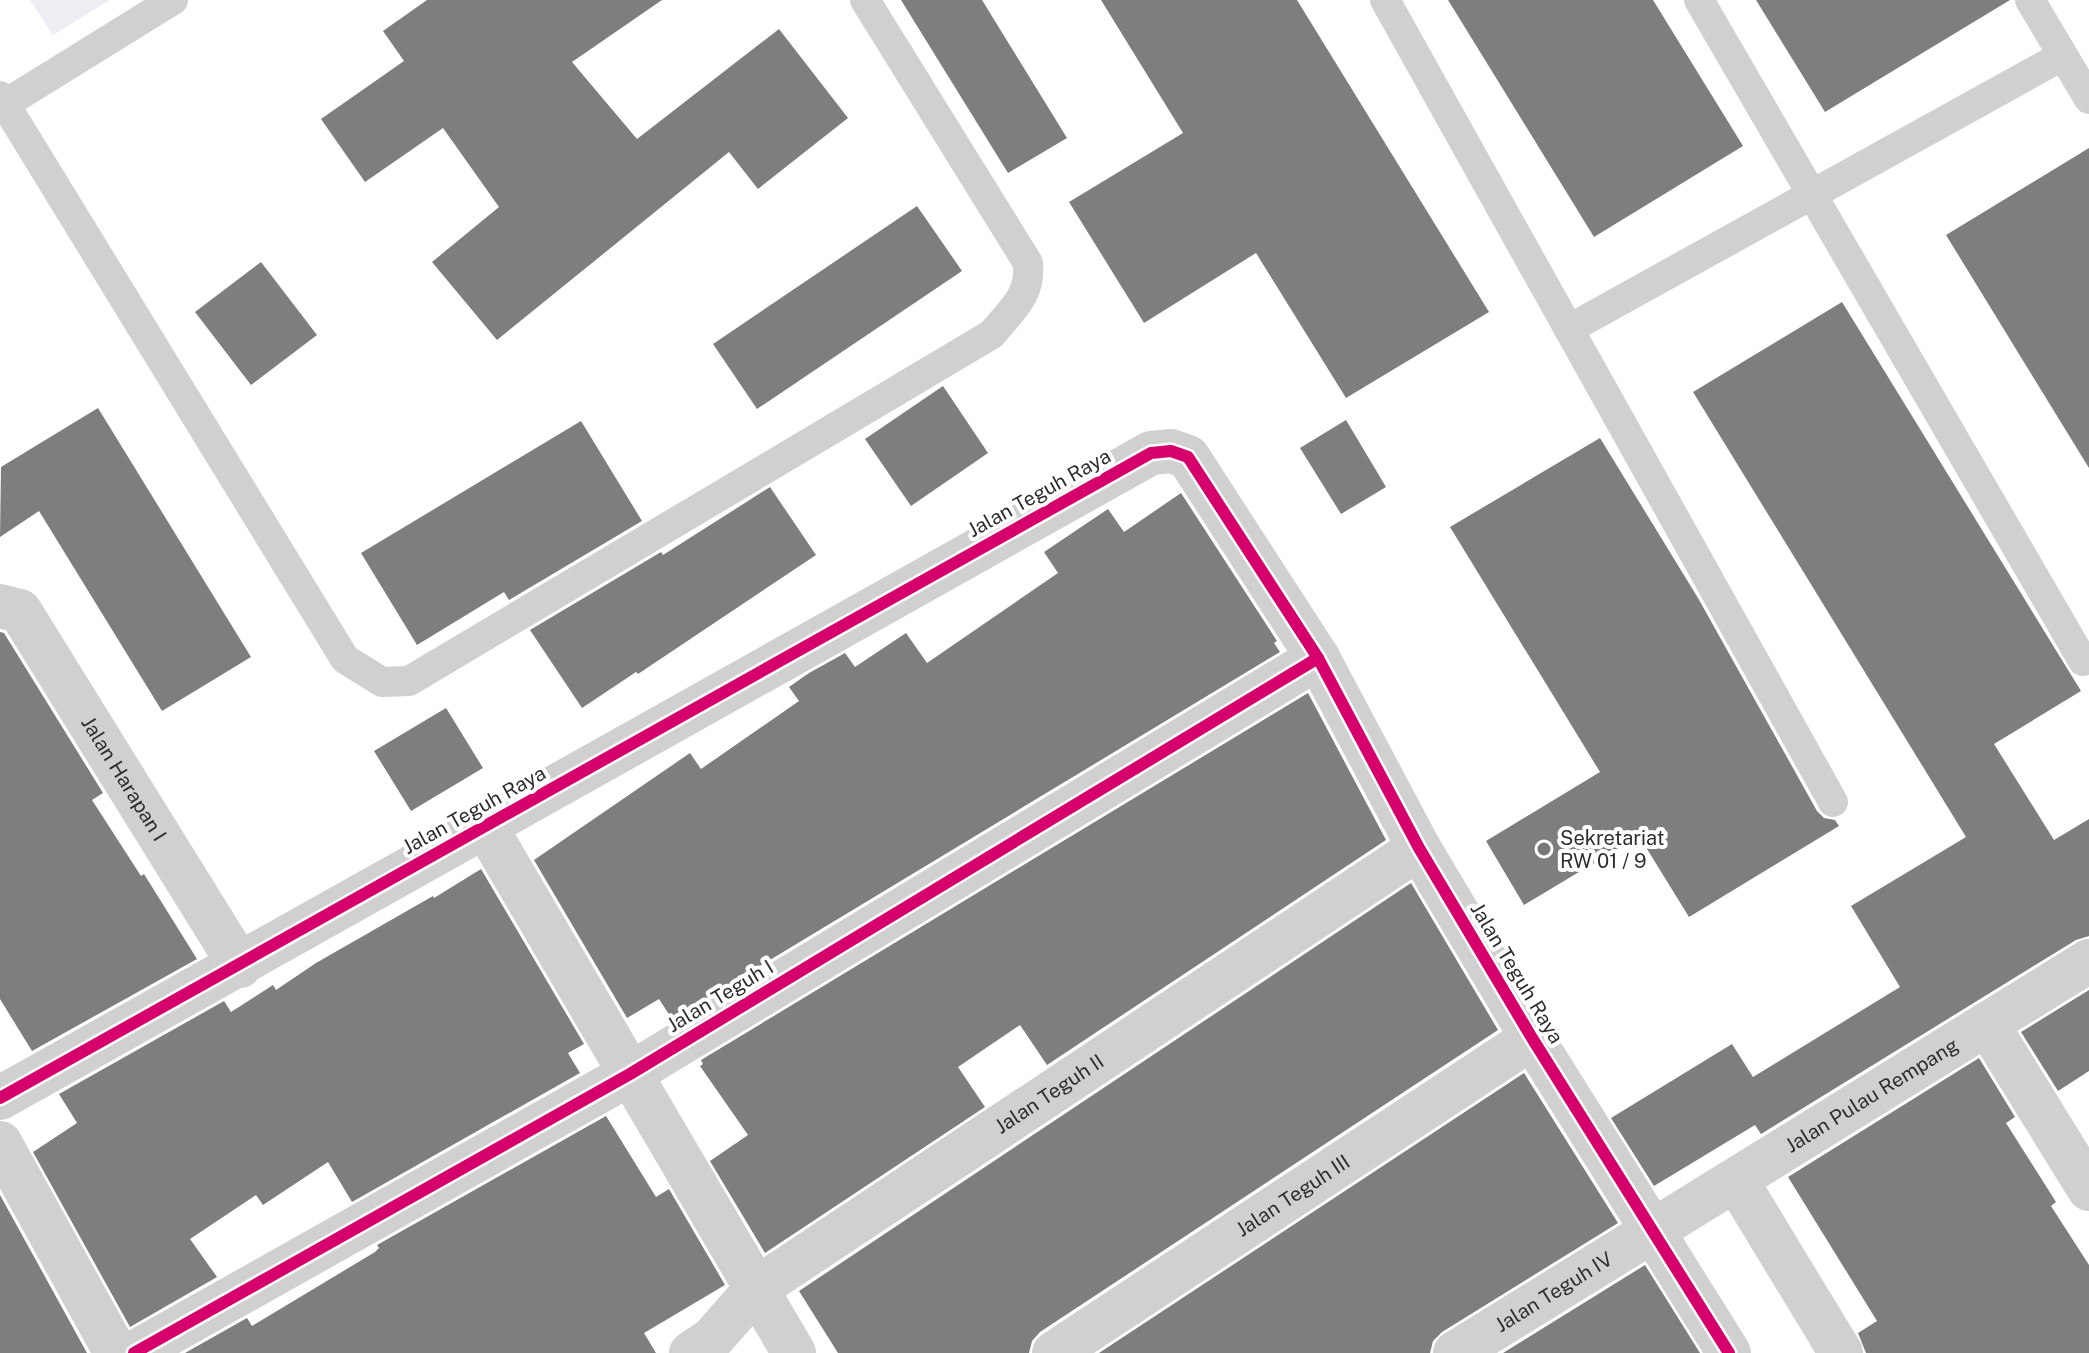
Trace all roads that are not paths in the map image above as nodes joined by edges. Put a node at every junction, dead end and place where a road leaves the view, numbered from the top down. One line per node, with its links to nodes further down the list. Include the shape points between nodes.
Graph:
1 (173, 0): 8 (lane)
2 (865, 0): 8 (lane, via 1028,263 1030,282 1020,300 992,334 409,681 382,682 345,659)
3 (1385, 0): 10 (lane)
4 (1699, 0): 9 (lane)
5 (2030, 0): 6 (lane)
6 (2062, 56): 7 (lane); 9 (lane)
7 (2089, 99)
8 (2, 100)
9 (1813, 194): 10 (lane); 13 (lane)
10 (1569, 329): 14 (lane)
11 (0, 606): 18 (street, Jalan Harapan I, via 20,611)
12 (1318, 658): 15 (street, Jalan Teguh Raya, via 1188,457 1171,451 1151,453); 16 (street, Jalan Teguh Raya); 21 (street, Jalan Teguh I)
13 (2083, 661)
14 (1833, 802)
15 (485, 826): 18 (street, Jalan Teguh Raya); 21 (street)
16 (1419, 848): 20 (street, Jalan Teguh Raya); 27 (street, Jalan Teguh II)
17 (2089, 961): 19 (street, Jalan Pulau Rempang)
18 (240, 966): 22 (street, Jalan Teguh Raya)
19 (1987, 1024): 24 (street, Jalan Pulau Rempang); 25 (street)
20 (1532, 1038): 26 (street, Jalan Teguh Raya); 32 (street, Jalan Teguh III)
21 (630, 1074): 27 (street); 29 (street, Jalan Teguh I)
22 (0, 1098)
23 (0, 1143): 28 (street)
24 (1736, 1180): 26 (street, Jalan Pulau Rempang); 35 (street)
25 (2089, 1189)
26 (1654, 1231): 33 (street, Jalan Teguh IV); 34 (street, Jalan Teguh Raya)
27 (756, 1289): 30 (street, Jalan Teguh II, via 712,1339); 31 (street)
28 (116, 1353)
29 (134, 1353)
30 (691, 1353)
31 (794, 1353)
32 (1054, 1353)
33 (1455, 1353)
34 (1729, 1353)
35 (1841, 1353)

